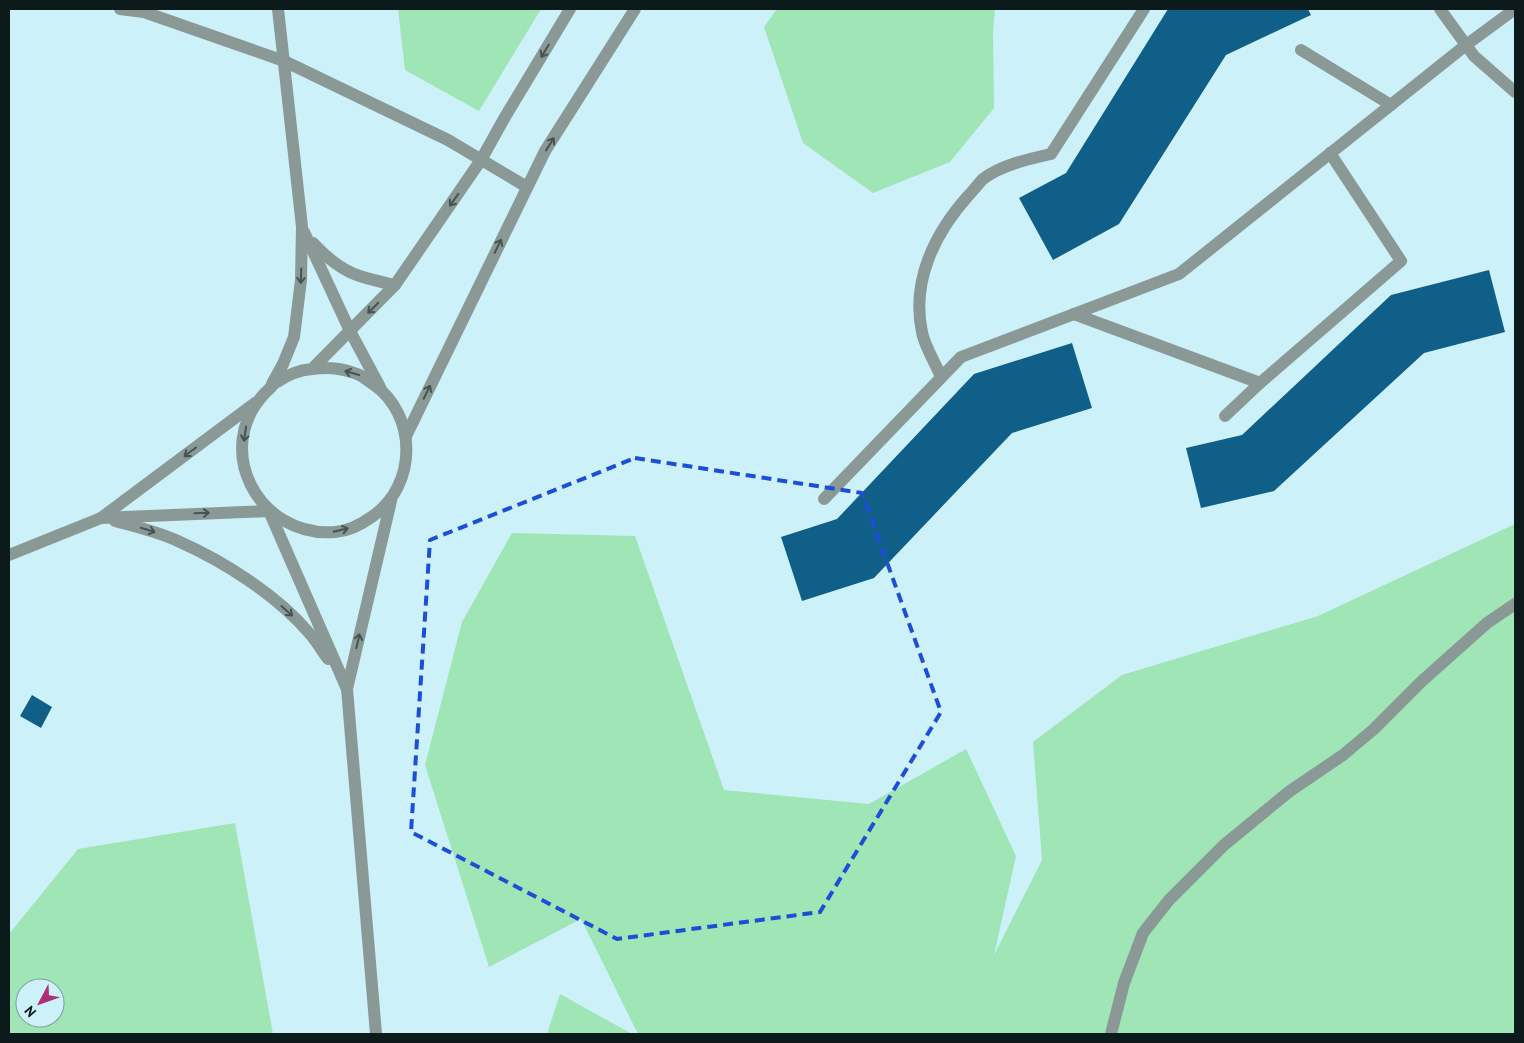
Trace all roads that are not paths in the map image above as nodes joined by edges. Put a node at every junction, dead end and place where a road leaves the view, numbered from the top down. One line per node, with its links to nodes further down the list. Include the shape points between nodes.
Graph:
1 (120, 9): 8 (lane)
2 (278, 9): 11 (lane)
3 (570, 9): 15 (lane, one-way to 15)
4 (634, 9): 16 (lane, one-way to 4, via 545,151)
5 (1144, 9): 22 (lane, via 1051,154 1012,164 984,179 938,234 924,269 919,304 922,333)
6 (1440, 9): 9 (lane)
7 (1515, 9): 9 (lane)
8 (142, 10): 11 (lane)
9 (1466, 45): 12 (lane); 13 (lane)
10 (1301, 50): 13 (lane)
11 (284, 61): 15 (lane, via 448,140); 17 (lane)
12 (1515, 92)
13 (1391, 105): 14 (lane)
14 (1330, 153): 19 (lane, via 1180,274); 23 (lane, via 1401,261)
15 (481, 160): 16 (lane); 18 (lane, one-way to 18)
16 (527, 187): 28 (lane, one-way to 16)
17 (302, 227): 18 (lane, via 328,259 343,270 367,280); 20 (lane); 25 (lane, one-way to 25, via 301,280 294,337 284,364)
18 (395, 285): 20 (lane, one-way to 20)
19 (1074, 314): 22 (lane, via 961,357); 23 (lane)
20 (350, 331): 21 (lane); 24 (lane)
21 (312, 369): 24 (lane, one-way to 21, via 358,374 331,367); 25 (lane, via 277,382)
22 (941, 377): 30 (lane)
23 (1260, 383): 27 (lane)
24 (382, 390): 28 (lane, via 398,411)
25 (268, 391): 26 (lane)
26 (257, 402): 31 (lane, one-way to 31, via 245,427 242,456 248,483); 32 (lane, one-way to 32)
27 (1225, 416)
28 (406, 436): 29 (lane, via 406,463)
29 (391, 498): 31 (lane, one-way to 29, via 285,523 310,532 336,532 362,524 383,509); 35 (lane, one-way to 29)
30 (824, 500)
31 (269, 511): 32 (lane, one-way to 31); 35 (lane)
32 (101, 518): 33 (lane); 35 (lane, one-way to 35, via 156,532 223,563 262,590 311,634)
33 (9, 554)
34 (1515, 604): 37 (lane, via 1479,630 1344,755 1290,791 1224,845 1169,900 1142,933 1124,983)
35 (347, 688): 36 (lane)
36 (376, 1034)
37 (1111, 1034)

